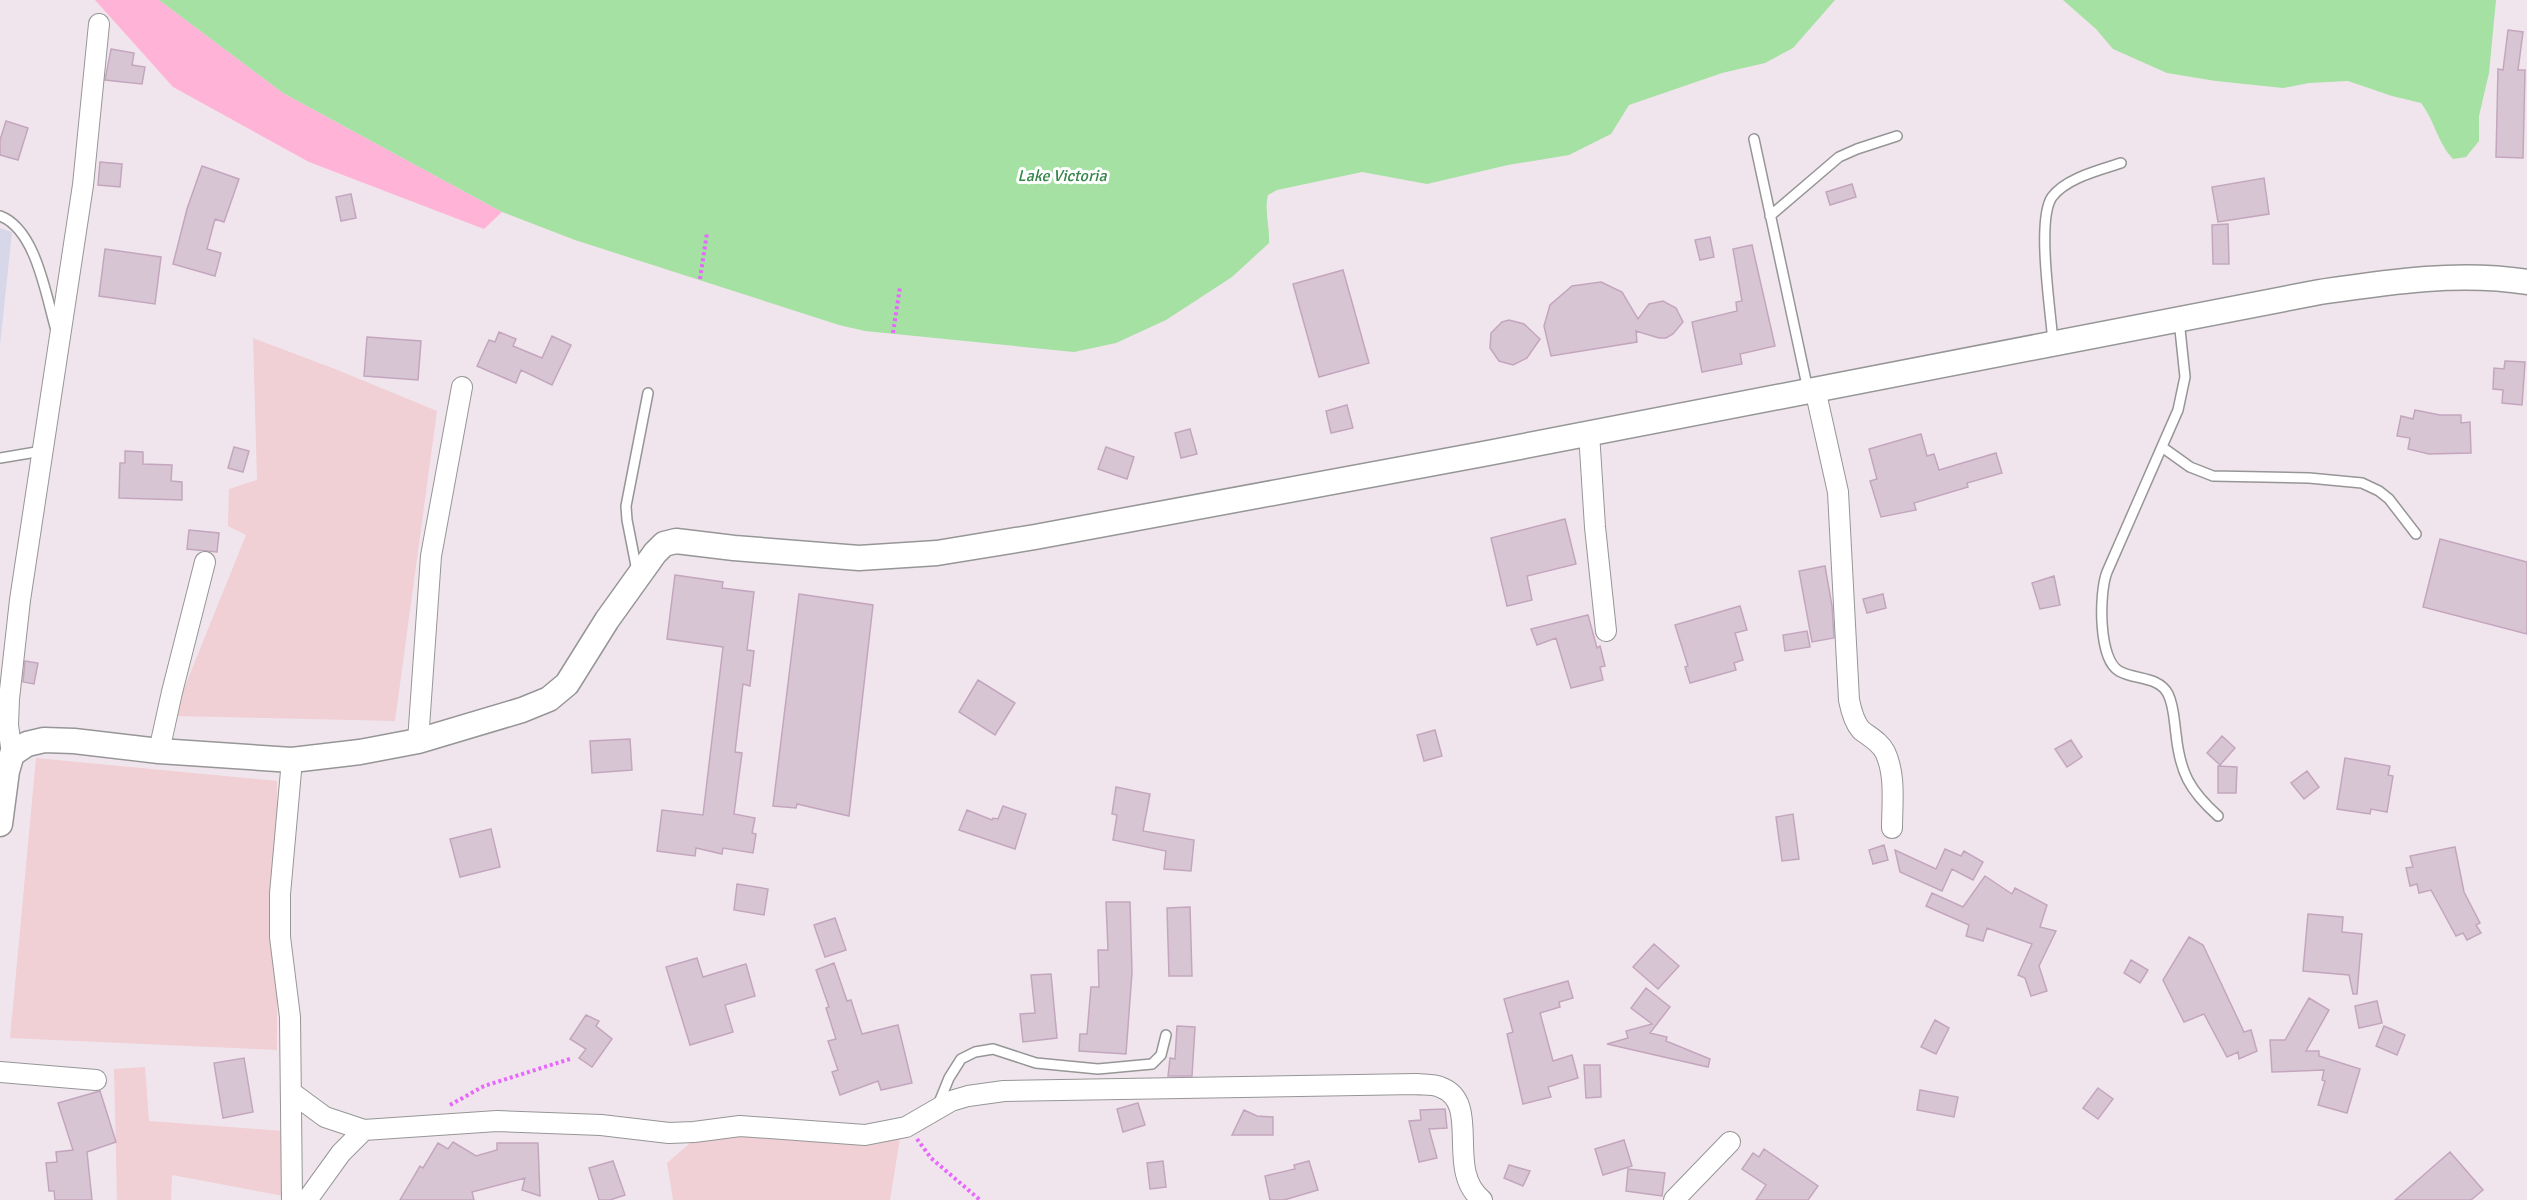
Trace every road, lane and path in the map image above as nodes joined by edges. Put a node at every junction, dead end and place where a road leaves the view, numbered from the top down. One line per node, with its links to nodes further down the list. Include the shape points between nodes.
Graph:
1 (99, 24): 14 (street, via 83,185)
2 (1897, 136): 6 (lane, via 1839,157)
3 (1754, 139): 6 (lane)
4 (2121, 163): 13 (lane, via 2061,189 2049,204 2045,245)
5 (0, 216): 14 (lane, via 15,224 28,241)
6 (1770, 216): 16 (lane)
7 (707, 233): 8 (path)
8 (700, 279)
9 (2527, 282): 11 (street, via 2466,277 2384,283)
10 (900, 287): 12 (path)
11 (2179, 320): 13 (street); 19 (lane, via 2185,377 2178,410)
12 (893, 333)
13 (2053, 343): 16 (street)
14 (60, 344): 20 (street)
15 (462, 387): 27 (street, via 431,556)
16 (1812, 389): 18 (street); 32 (street, via 1838,492 1849,700 1860,729 1885,751 1891,771)
17 (648, 393): 24 (lane, via 626,506)
18 (1589, 433): 24 (street, via 937,553 859,558 676,541 664,544); 25 (street)
19 (2162, 447): 22 (lane, via 2190,467 2213,476 2362,483 2389,499); 30 (lane, via 2104,580 2106,654 2118,671 2166,689 2173,707 2185,778)
20 (44, 450): 21 (lane); 26 (street, via 20,600)
21 (0, 458)
22 (2416, 534)
23 (205, 562): 28 (street)
24 (639, 576): 27 (street, via 567,684 549,699)
25 (1606, 631)
26 (6, 736): 28 (street, via 27,744 74,741); 31 (street, via 7,771)
27 (418, 741): 29 (street)
28 (159, 751): 29 (street)
29 (292, 760): 37 (street, via 280,894 280,937 290,1017)
30 (2218, 816)
31 (0, 824)
32 (1892, 828)
33 (1166, 1035): 38 (lane, via 1161,1055 1152,1064 1098,1069 1036,1063 993,1049 975,1052 961,1059)
34 (570, 1059): 40 (path, via 470,1093)
35 (0, 1072): 36 (street)
36 (96, 1080)
37 (291, 1092): 41 (street, via 325,1117); 43 (street)
38 (937, 1107): 39 (street); 46 (street, via 968,1095 1004,1091 1376,1083 1439,1086 1450,1092 1459,1105 1467,1181)
39 (909, 1125): 40 (street, via 865,1134 740,1126 669,1133 497,1121); 45 (path, via 925,1152)
40 (421, 1127): 41 (street)
41 (364, 1130): 44 (street, via 341,1153)
42 (1730, 1142): 47 (street)
43 (292, 1200)
44 (308, 1200)
45 (980, 1200)
46 (1482, 1200)
47 (1674, 1200)

